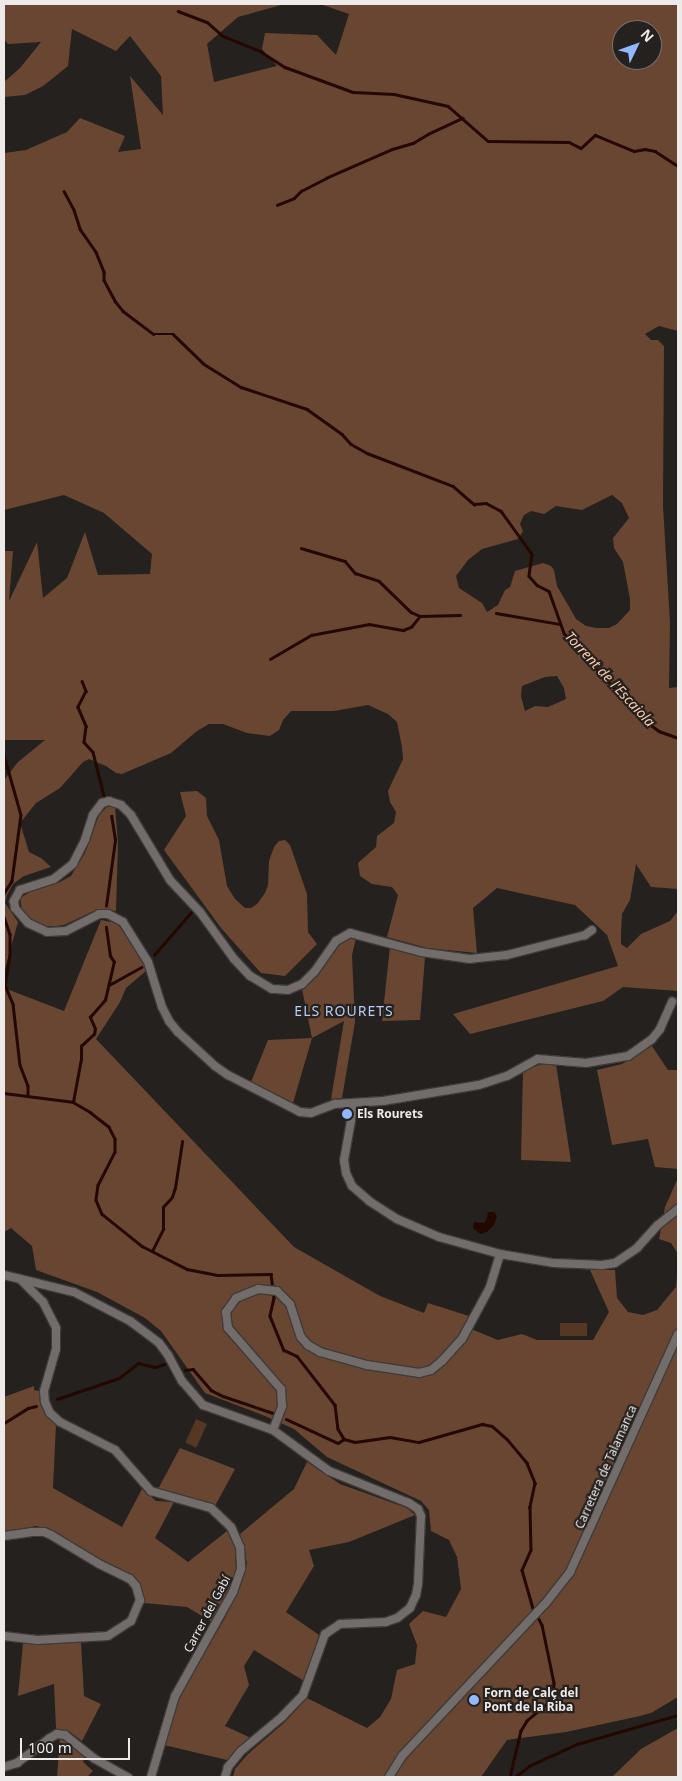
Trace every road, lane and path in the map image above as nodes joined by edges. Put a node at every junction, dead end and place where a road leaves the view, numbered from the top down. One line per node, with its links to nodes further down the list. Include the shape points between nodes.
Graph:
1 (592, 930): 3 (street, via 585,935 515,953 470,959 421,952 350,933 336,941 315,972 302,984 288,990 272,989 250,976 234,959 200,912 170,880 131,815 121,805 109,801 102,803 93,815 78,855 65,873 20,890 15,895 15,908 21,917 28,924 47,932 66,931 99,914 108,914 123,922 148,962 169,1021 228,1075 300,1112 311,1113 335,1104)
2 (672, 1002): 3 (street, via 652,1039 628,1056 586,1064 538,1059 507,1076 479,1085)
3 (354, 1104): 5 (street, via 344,1160 349,1181 359,1193 416,1229)
4 (678, 1209): 5 (street, via 637,1248 615,1263 563,1263)
5 (500, 1254): 9 (street, via 490,1287 462,1339 442,1362 419,1373 367,1365 320,1352 300,1337 290,1304 282,1294 266,1289 236,1298 230,1304 226,1318 234,1335 281,1389 282,1406)
6 (4, 1275): 7 (street)
7 (18, 1278): 9 (street, via 74,1292 130,1321 159,1344 182,1381 203,1405); 14 (street, Carrer del Gabí, via 43,1302 56,1328 56,1349 44,1391 50,1413 60,1422 115,1450 151,1491 211,1508 231,1527 240,1547 241,1569 234,1592 175,1696)
8 (678, 1334): 16 (street, Carretera de Talamanca, via 582,1549 565,1579 403,1755)
9 (273, 1430): 15 (street, via 329,1470 365,1487 397,1497 418,1509 421,1523 418,1584 414,1602 398,1618 386,1622 340,1624 325,1634 303,1695 241,1751 228,1767)
10 (4, 1536): 11 (street, via 30,1532 51,1535 130,1579 140,1600 130,1621 108,1636 37,1640)
11 (4, 1636)
12 (4, 1767): 13 (street, via 18,1763 57,1734 65,1735 106,1767)
13 (128, 1777)
14 (151, 1777)
15 (225, 1777)
16 (389, 1777)

